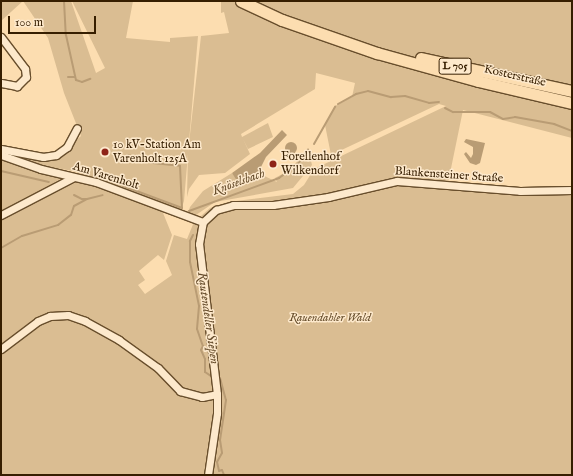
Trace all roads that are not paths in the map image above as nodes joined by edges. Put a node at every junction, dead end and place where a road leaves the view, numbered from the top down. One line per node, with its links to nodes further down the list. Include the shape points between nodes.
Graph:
1 (241, 1): 3 (main road, Kosterstraße / L 705, via 282,20)
2 (1, 36): 4 (street, via 25,69 26,78 17,86)
3 (338, 39): 5 (main road, Kosterstraße / L 705); 6 (main road, Kosterstraße / L 705, via 478,81)
4 (1, 83)
5 (572, 91)
6 (572, 103)
7 (77, 128): 8 (street, via 67,147 56,155 37,157)
8 (1, 149)
9 (1, 155): 10 (street, Am Varenholt, via 17,162)
10 (74, 176): 12 (street); 13 (street, Am Varenholt)
11 (572, 190): 13 (street, Blankensteiner Straße, via 520,191 388,182 328,197 273,205 233,205 216,210)
12 (1, 215)
13 (203, 222): 15 (street, via 199,244 201,270)
14 (1, 349): 15 (street, via 38,321 50,316 68,315 90,323 119,340 158,368 180,391 202,397)
15 (217, 394): 16 (street, via 217,413)
16 (208, 475)

